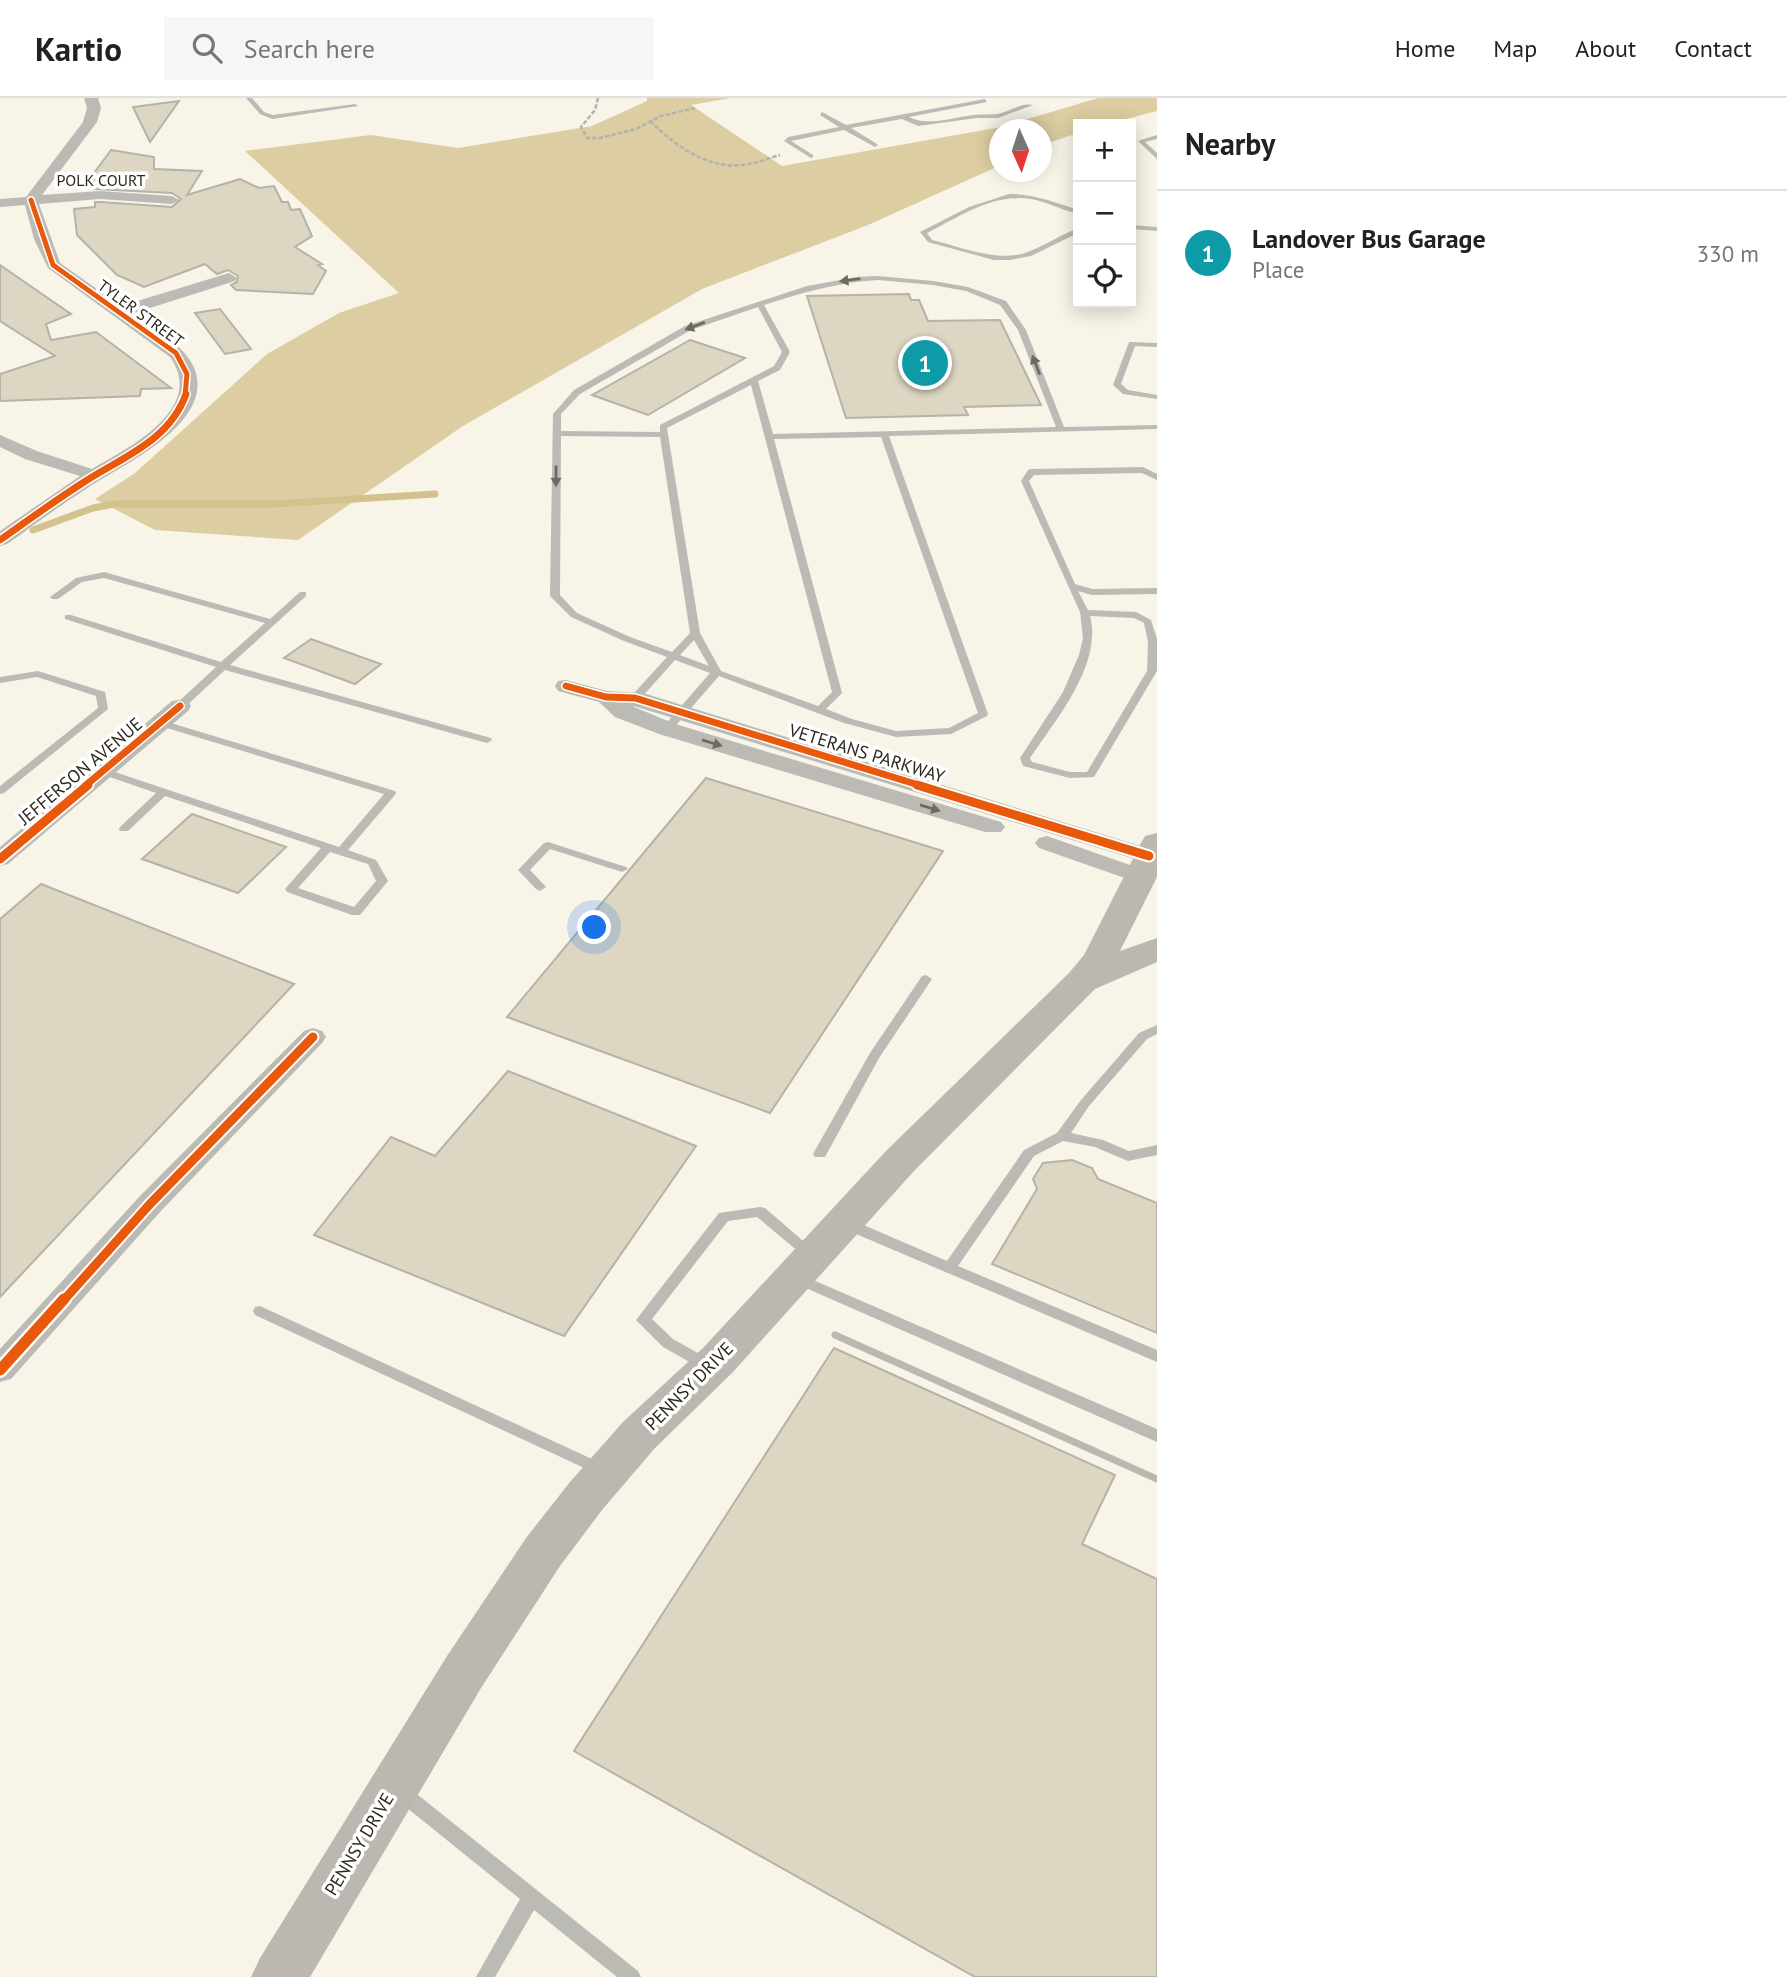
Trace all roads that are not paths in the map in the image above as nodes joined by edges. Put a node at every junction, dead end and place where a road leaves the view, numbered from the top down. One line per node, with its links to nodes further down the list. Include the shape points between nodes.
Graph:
1 (91, 98): 13 (street, via 90,122)
2 (248, 98): 5 (lane, via 272,117)
3 (985, 101): 7 (lane)
4 (1030, 105): 7 (lane, via 998,116 933,123 918,124)
5 (355, 106)
6 (822, 114): 8 (lane)
7 (902, 117): 8 (lane)
8 (844, 128): 10 (lane); 11 (lane, via 787,141)
9 (1157, 137): 12 (lane, via 1141,142)
10 (874, 145)
11 (808, 154)
12 (1157, 157)
13 (31, 200): 14 (street, POLK COURT, via 100,195); 15 (street); 22 (street, TYLER STREET, via 53,265)
14 (172, 200)
15 (0, 203)
16 (1073, 210): 19 (lane, via 1017,195 997,198 923,232 930,241 994,258 1028,254)
17 (1136, 227): 18 (lane)
18 (1157, 229)
19 (1073, 232)
20 (229, 278): 22 (street)
21 (760, 304): 24 (lane, via 786,352 777,368); 27 (lane, one-way to 21, via 1023,330 1003,303 990,296 933,283 867,279 833,283); 28 (lane, one-way to 28, via 688,328 577,392 557,414)
22 (120, 312): 33 (street, TYLER STREET, via 176,353 187,369 188,384 182,406 164,432)
23 (1157, 345): 25 (lane, via 1132,344 1117,385 1126,392)
24 (754, 380): 30 (lane, via 663,427); 31 (lane)
25 (1157, 397)
26 (1157, 427): 27 (lane)
27 (1061, 429): 29 (lane)
28 (556, 433): 30 (lane); 44 (lane, one-way to 44, via 555,596 574,615)
29 (884, 434): 31 (lane); 51 (lane, via 983,714 951,731 896,734)
30 (664, 435): 43 (lane)
31 (770, 437): 51 (lane, via 837,693)
32 (0, 440): 33 (street)
33 (94, 475): 35 (street, TYLER STREET)
34 (1157, 477): 36 (lane, via 1143,470 1031,472 1025,481)
35 (0, 540)
36 (1071, 586): 37 (lane, via 1092,592); 40 (lane)
37 (1157, 591)
38 (303, 594): 42 (lane)
39 (55, 597): 42 (lane, via 79,580 104,575)
40 (1084, 613): 40 (lane, via 1087,652 1026,758 1027,764 1070,775 1090,775 1152,671 1149,622 1136,615)
41 (68, 617): 45 (lane)
42 (272, 622): 45 (lane)
43 (695, 634): 44 (lane); 46 (lane)
44 (673, 655): 46 (lane); 49 (lane)
45 (223, 666): 50 (lane); 54 (lane)
46 (717, 672): 51 (lane); 52 (lane)
47 (0, 680): 56 (lane, via 38,674 101,694 103,709)
48 (566, 686): 49 (street, VETERANS PARKWAY)
49 (629, 705): 52 (street, VETERANS PARKWAY)
50 (180, 706): 53 (street, JEFFERSON AVENUE)
51 (819, 710)
52 (674, 720): 62 (street, VETERANS PARKWAY, via 1066,849)
53 (161, 723): 55 (street, JEFFERSON AVENUE); 60 (lane, via 391,793)
54 (487, 740)
55 (105, 772): 57 (lane); 61 (street, JEFFERSON AVENUE)
56 (0, 791)
57 (163, 792): 58 (lane); 59 (lane)
58 (124, 829)
59 (328, 847): 60 (lane); 60 (lane, via 291,889 356,912 382,881 372,862)
60 (341, 852)
61 (0, 859)
62 (1152, 864): 67 (main road, PENNSY DRIVE)
63 (622, 869): 64 (lane, via 548,845 524,870)
64 (540, 887)
65 (1157, 949): 67 (main road)
66 (926, 979): 72 (lane, via 874,1056)
67 (1082, 981): 73 (main road, PENNSY DRIVE)
68 (1157, 1029): 70 (lane, via 1143,1036)
69 (313, 1037): 79 (street, via 150,1205)
70 (1062, 1136): 71 (lane, via 1098,1143 1128,1156); 75 (lane, via 1029,1153)
71 (1157, 1150)
72 (820, 1154)
73 (844, 1222): 74 (main road, PENNSY DRIVE); 75 (lane)
74 (804, 1266): 78 (main road, PENNSY DRIVE); 78 (lane, via 760,1212 724,1217 643,1320 668,1343); 80 (lane)
75 (948, 1268): 77 (lane)
76 (260, 1311): 81 (lane)
77 (1157, 1356)
78 (710, 1367): 81 (main road, PENNSY DRIVE)
79 (0, 1370)
80 (1157, 1436)
81 (607, 1472): 82 (main road, PENNSY DRIVE, via 543,1552)
82 (394, 1787): 83 (lane); 84 (main road, PENNSY DRIVE)
83 (531, 1898): 85 (lane); 86 (lane)
84 (279, 1977)
85 (485, 1977)
86 (632, 1977)

